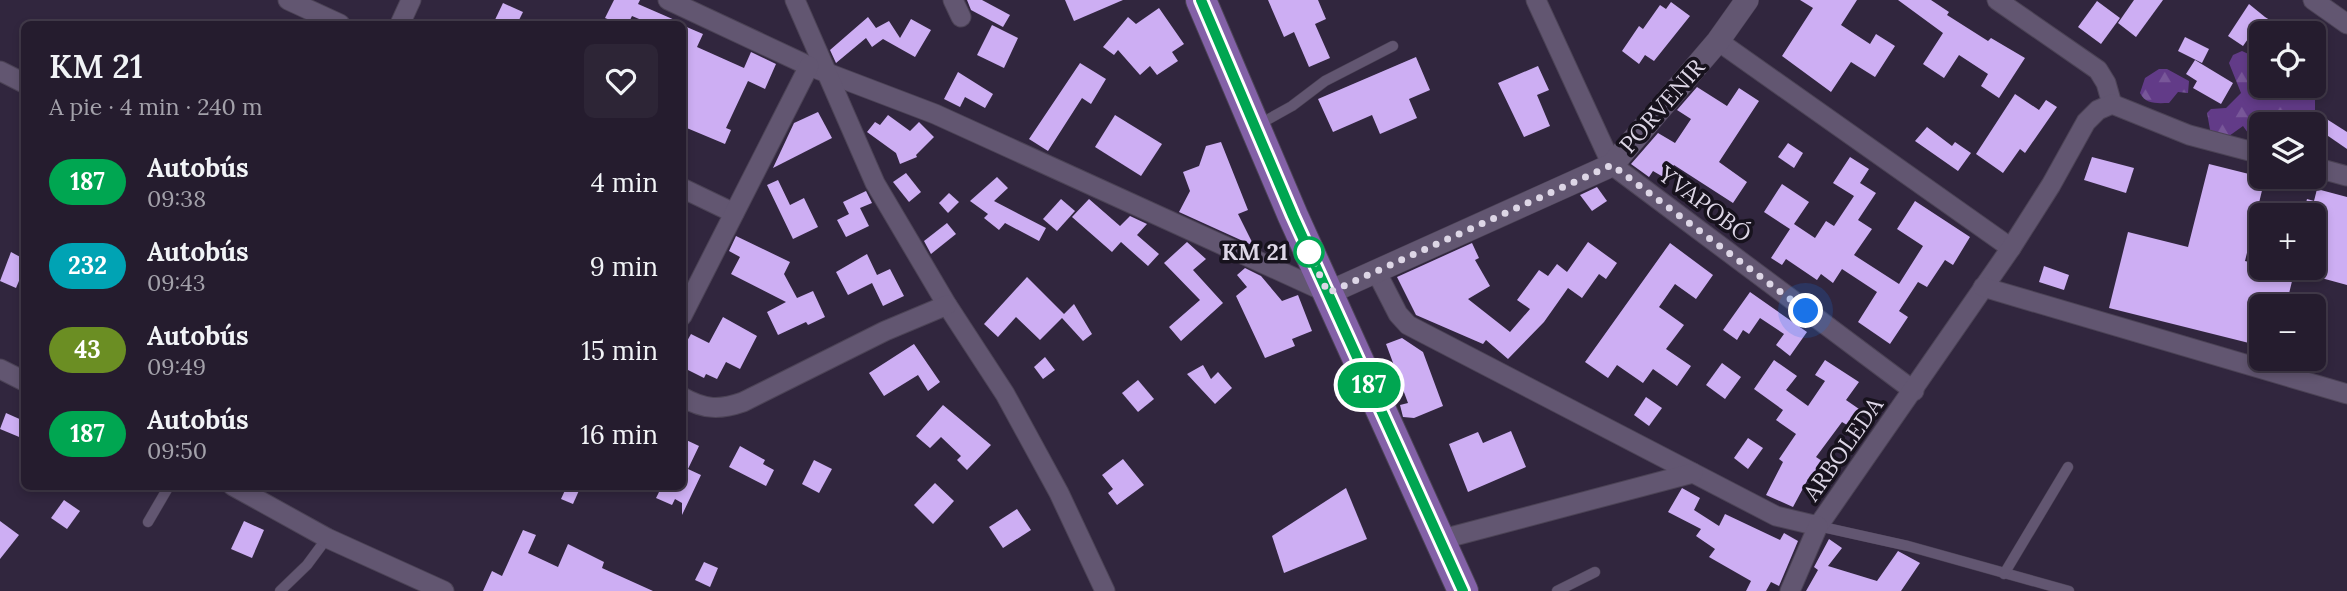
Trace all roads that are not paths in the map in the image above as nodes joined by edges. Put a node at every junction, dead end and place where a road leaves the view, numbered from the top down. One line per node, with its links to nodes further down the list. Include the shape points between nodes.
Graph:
1 (288, 0): 10 (street)
2 (411, 0): 11 (street)
3 (668, 0): 15 (street)
4 (795, 0): 15 (street)
5 (1201, 0): 19 (main road)
6 (1536, 0): 21 (street, YVAPOBÓ)
7 (1747, 0): 13 (street, PORVENIR)
8 (1997, 0): 18 (street, via 2098,70)
9 (2313, 0): 12 (street)
10 (334, 21)
11 (401, 21)
12 (2347, 24)
13 (1718, 41): 21 (street, PORVENIR); 26 (street)
14 (1393, 46): 19 (lane, via 1325,81)
15 (819, 69): 25 (street); 29 (street, via 935,114); 30 (street, via 875,183)
16 (0, 71): 17 (street)
17 (21, 82)
18 (2112, 104): 20 (street, via 2189,135); 26 (street, ARBOLEDA, via 2086,122)
19 (1255, 127): 29 (main road)
20 (2249, 151)
21 (1612, 165): 27 (street, PORVENIR); 34 (street, YVAPOBÓ)
22 (2326, 170): 23 (street)
23 (2347, 176)
24 (686, 190): 25 (street)
25 (734, 213): 31 (street)
26 (2011, 248): 28 (street, ARBOLEDA)
27 (1376, 271): 29 (street, PORVENIR); 38 (street, ARBOLEDA, via 1408,326)
28 (1983, 287): 34 (street, ARBOLEDA); 35 (street)
29 (1328, 293): 44 (main road)
30 (947, 305): 36 (street, via 743,402 722,409 699,407); 49 (street, via 1005,394)
31 (686, 308)
32 (0, 369): 33 (street)
33 (21, 380)
34 (1914, 391): 42 (street, ARBOLEDA)
35 (2347, 394)
36 (686, 399)
37 (2068, 467): 46 (lane)
38 (1693, 473): 42 (street, ARBOLEDA, via 1776,516); 44 (street)
39 (167, 490): 41 (lane)
40 (240, 490): 43 (street)
41 (148, 522)
42 (1818, 526): 46 (lane); 52 (street)
43 (327, 538): 47 (lane); 48 (street)
44 (1439, 540): 50 (main road)
45 (1595, 572): 51 (lane)
46 (2004, 574): 53 (lane)
47 (280, 591)
48 (444, 591)
49 (1105, 591)
50 (1463, 591)
51 (1557, 591)
52 (1790, 591)
53 (2068, 591)

